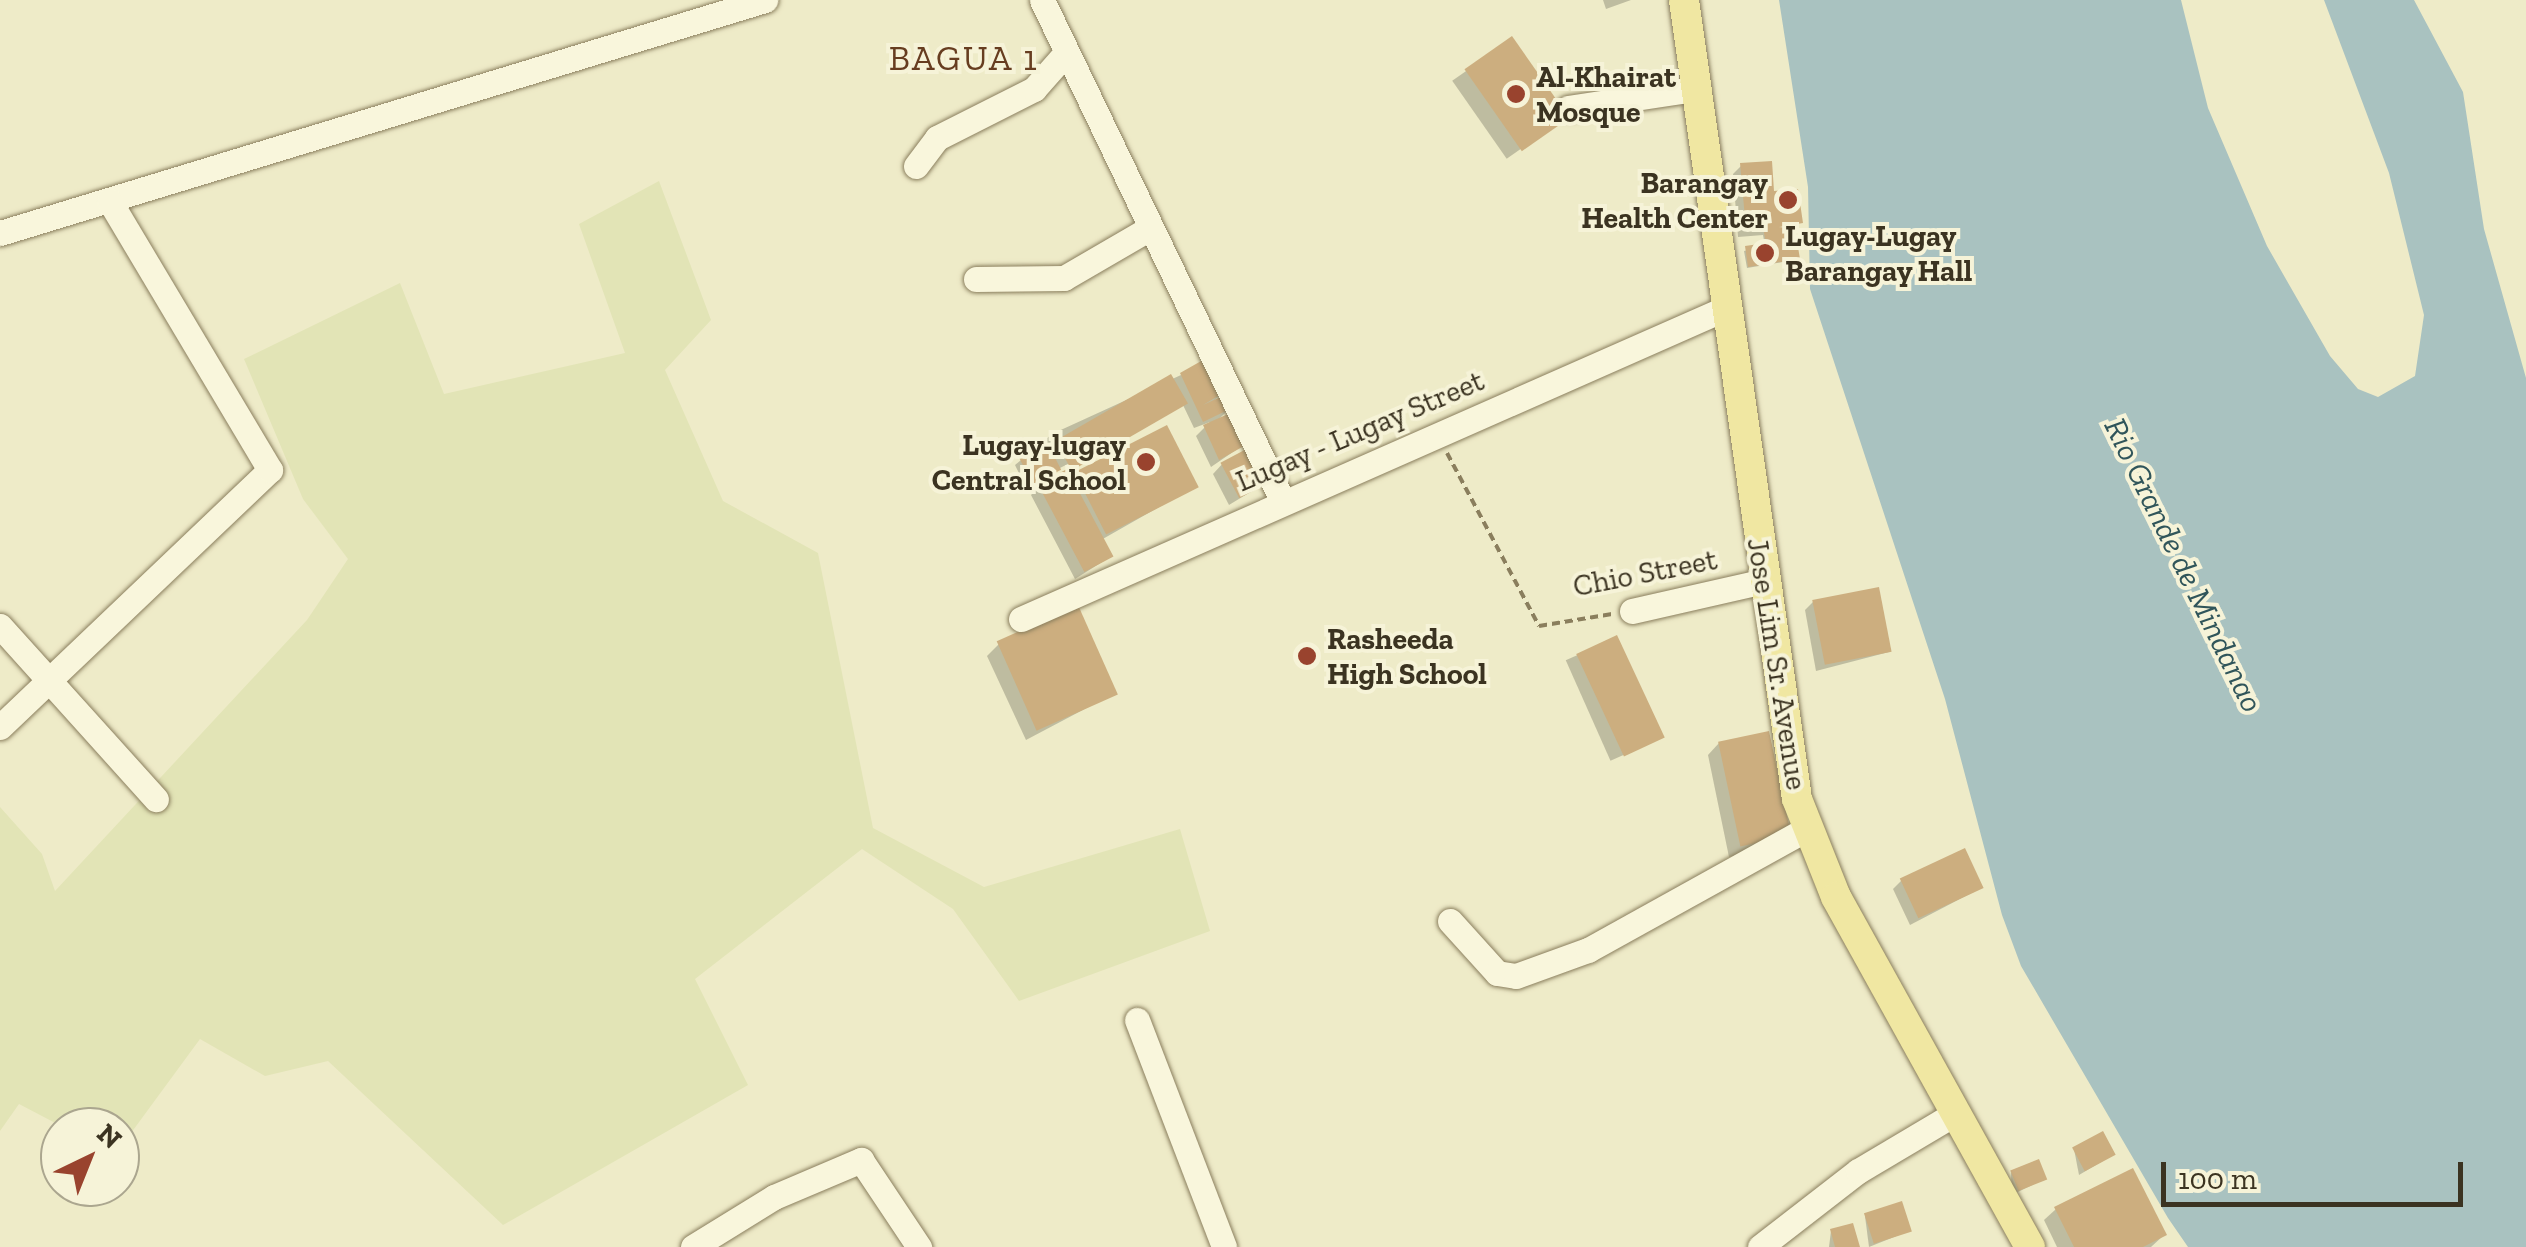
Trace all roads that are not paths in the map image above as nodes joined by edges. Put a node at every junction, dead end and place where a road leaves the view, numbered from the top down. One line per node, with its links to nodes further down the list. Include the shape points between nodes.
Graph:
1 (765, 0): 8 (street)
2 (1042, 0): 4 (street)
3 (1684, 0): 5 (main road, Jose Lim Sr. Avenue)
4 (1066, 54): 7 (street, via 1034,89 937,138); 9 (street)
5 (1693, 89): 6 (street); 12 (main road, Jose Lim Sr. Avenue)
6 (1568, 108)
7 (916, 166)
8 (109, 200): 10 (street); 18 (street, via 270,470)
9 (1150, 228): 11 (street, via 1064,278); 13 (street)
10 (0, 233)
11 (976, 279)
12 (1726, 308): 13 (street, Lugay - Lugay Street); 14 (main road, Jose Lim Sr. Avenue)
13 (1282, 498): 16 (street, Lugay - Lugay Street)
14 (1764, 581): 15 (street, Chio Street); 21 (main road, Jose Lim Sr. Avenue)
15 (1632, 611)
16 (1021, 619)
17 (0, 626): 18 (street)
18 (46, 681): 19 (street); 20 (street)
19 (0, 728)
20 (156, 799)
21 (1806, 829): 22 (street, via 1588,950 1516,976 1497,973); 24 (main road, Jose Lim Sr. Avenue)
22 (1450, 921)
23 (1137, 1020): 27 (street)
24 (1954, 1114): 28 (street, via 1858,1171); 29 (main road, Jose Lim Sr. Avenue)
25 (693, 1247): 26 (street, via 774,1197 861,1160)
26 (918, 1247)
27 (1224, 1247)
28 (1760, 1247)
29 (2030, 1247)

